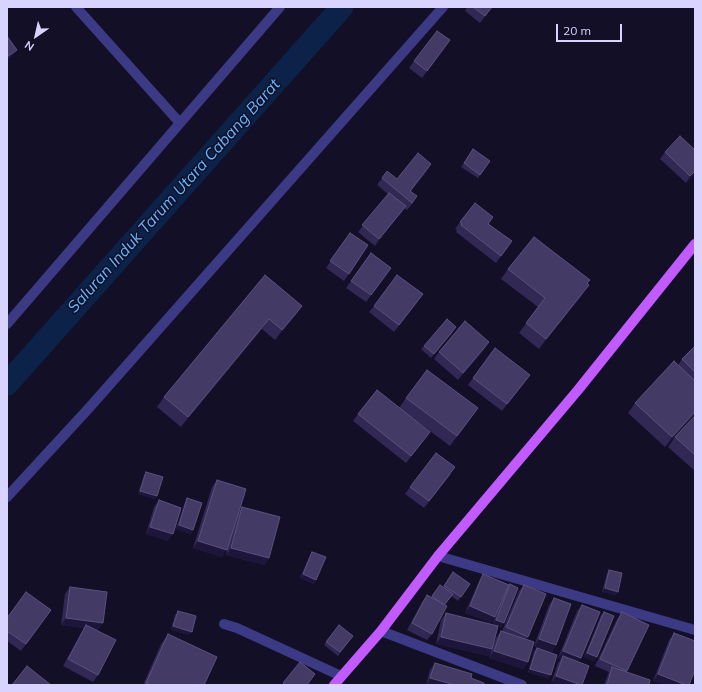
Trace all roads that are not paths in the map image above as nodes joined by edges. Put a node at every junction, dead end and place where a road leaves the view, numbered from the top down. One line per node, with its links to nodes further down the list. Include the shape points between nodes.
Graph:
1 (76, 7): 4 (street)
2 (280, 7): 4 (street)
3 (443, 7): 7 (street, via 89,408)
4 (180, 123): 6 (street)
5 (695, 244): 8 (main road, via 578,390)
6 (7, 324)
7 (7, 497)
8 (438, 556): 10 (street); 11 (main road)
9 (224, 624): 12 (street)
10 (695, 630)
11 (381, 631): 12 (main road); 14 (street)
12 (341, 676): 13 (main road)
13 (334, 685)
14 (522, 685)

